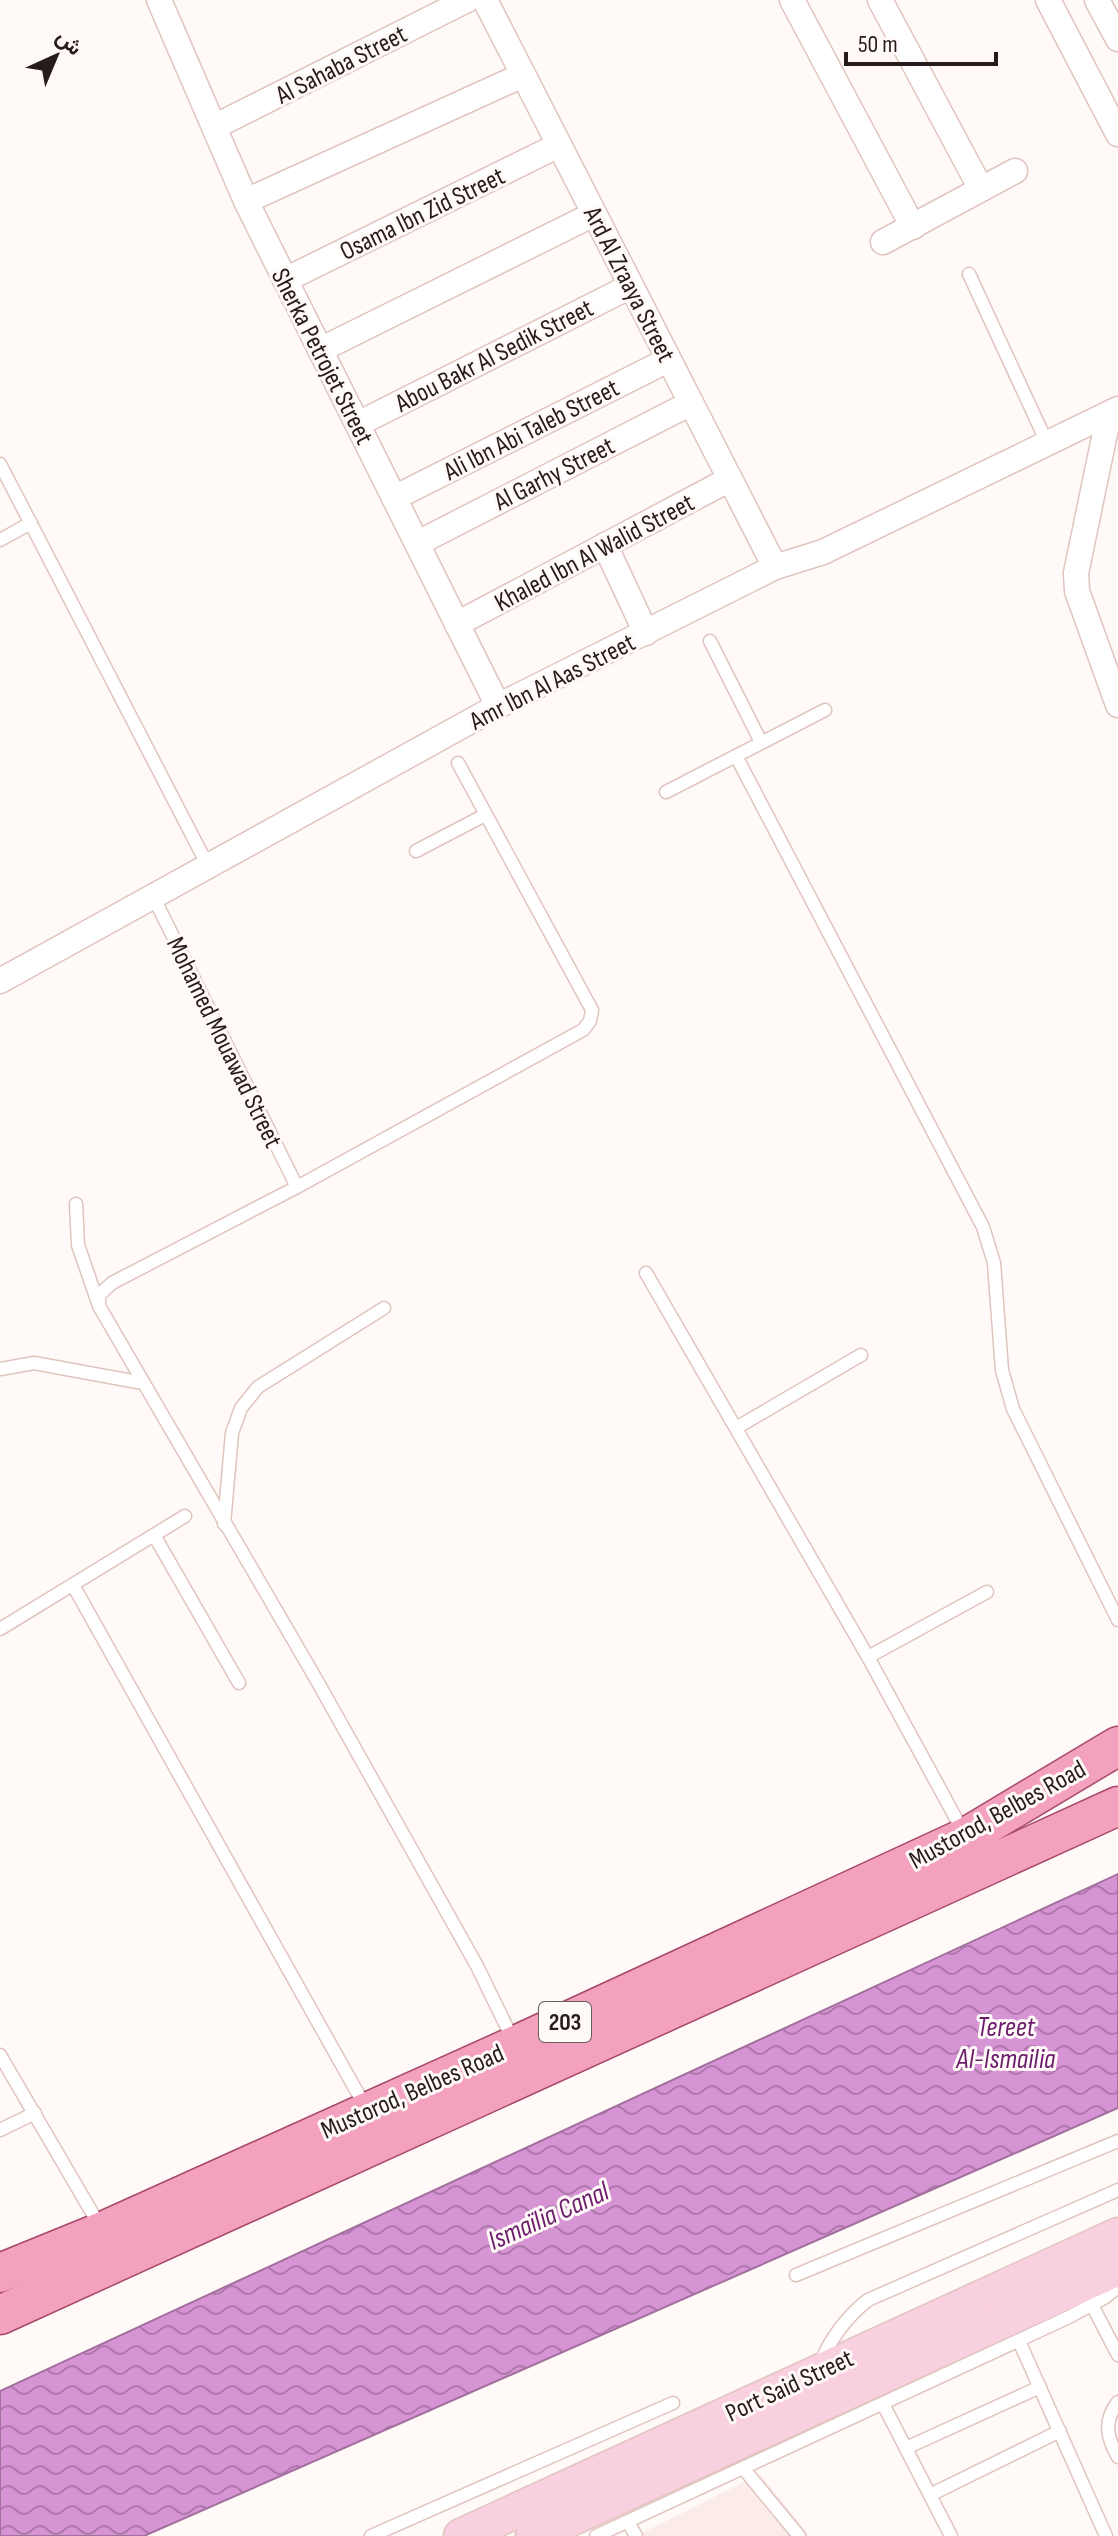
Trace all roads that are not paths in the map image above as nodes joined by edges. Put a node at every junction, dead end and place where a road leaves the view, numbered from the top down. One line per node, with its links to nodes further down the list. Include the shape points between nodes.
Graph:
1 (159, 0): 11 (street, Sherka Petrojet Street)
2 (467, 0): 11 (street, Al Sahaba Street)
3 (485, 0): 9 (street, Ard Al Zraaya Street)
4 (792, 0): 18 (street)
5 (880, 0): 15 (street)
6 (1048, 0): 10 (street)
7 (1097, 0): 8 (street)
8 (1118, 39)
9 (523, 75): 13 (street, Ard Al Zraaya Street); 16 (street)
10 (1111, 102): 12 (street)
11 (214, 127): 16 (street, Sherka Petrojet Street)
12 (1118, 134)
13 (559, 145): 17 (street, Ard Al Zraaya Street); 21 (street, Osama Ibn Zid Street)
14 (1015, 171): 15 (street)
15 (981, 189): 18 (street)
16 (246, 201): 21 (street, Sherka Petrojet Street)
17 (594, 214): 22 (street, Ard Al Zraaya Street); 23 (street)
18 (913, 227): 19 (street)
19 (883, 242)
20 (969, 274): 28 (lane)
21 (285, 280): 23 (street, Sherka Petrojet Street)
22 (631, 286): 24 (street, Ard Al Zraaya Street); 27 (street, Abou Bakr Al Sedik Street)
23 (320, 350): 27 (street, Sherka Petrojet Street)
24 (668, 360): 25 (street, Ard Al Zraaya Street); 31 (street, Ali Ibn Abi Taleb Street)
25 (691, 403): 30 (street, Ard Al Zraaya Street); 34 (street, Al Garhy Street)
26 (1114, 411): 28 (street, Amr Ibn Al Aas Street); 40 (street, via 1076,573 1077,591)
27 (358, 424): 31 (street, Sherka Petrojet Street)
28 (1048, 445): 36 (street, Amr Ibn Al Aas Street, via 823,552)
29 (0, 464): 32 (lane)
30 (730, 479): 35 (street, Khaled Ibn Al Walid Street); 36 (street, Ard Al Zraaya Street)
31 (394, 498): 34 (street, Sherka Petrojet Street)
32 (31, 523): 33 (lane); 50 (lane)
33 (0, 540)
34 (418, 543): 37 (street, Sherka Petrojet Street)
35 (605, 545): 37 (street, Khaled Ibn Al Walid Street); 38 (street)
36 (775, 567): 38 (street, Amr Ibn Al Aas Street)
37 (457, 624): 42 (street, Sherka Petrojet Street)
38 (646, 633): 42 (street, Amr Ibn Al Aas Street)
39 (710, 641): 44 (lane)
40 (1110, 660): 41 (street)
41 (1118, 705)
42 (498, 706): 50 (street, Amr Ibn Al Aas Street)
43 (825, 710): 44 (lane)
44 (761, 742): 45 (lane)
45 (736, 756): 47 (lane); 67 (lane, via 983,1227 994,1263 1002,1370 1013,1409)
46 (458, 763): 48 (lane)
47 (666, 792)
48 (485, 815): 49 (lane); 53 (lane, via 592,1010 590,1021 583,1030)
49 (416, 851)
50 (208, 866): 51 (street, Amr Ibn Al Aas Street)
51 (153, 896): 52 (street, Amr Ibn Al Aas Street); 53 (lane, Mohamed Mouawad Street)
52 (0, 981)
53 (297, 1187): 56 (lane, via 112,1283 99,1295)
54 (76, 1204): 56 (lane, via 78,1245)
55 (646, 1273): 61 (lane)
56 (99, 1306): 60 (lane)
57 (384, 1308): 63 (lane, via 269,1379 249,1397 232,1433)
58 (861, 1355): 61 (lane)
59 (2, 1365): 60 (lane, via 34,1363)
60 (143, 1383): 63 (lane)
61 (736, 1428): 69 (lane)
62 (185, 1516): 64 (lane)
63 (224, 1524): 74 (lane, via 477,1966)
64 (154, 1535): 65 (lane); 70 (lane)
65 (73, 1585): 68 (lane); 76 (lane)
66 (987, 1592): 69 (lane)
67 (1118, 1620)
68 (0, 1629)
69 (868, 1657): 73 (lane)
70 (239, 1683)
71 (1118, 1746): 73 (main road, Mustorod, Belbes Road / 203)
72 (1118, 1806): 88 (main road, Mustorod, Belbes Road / 203)
73 (966, 1837): 74 (main road, Mustorod, Belbes Road / 203)
74 (516, 2045): 76 (main road, Mustorod, Belbes Road / 203)
75 (0, 2055): 77 (lane)
76 (367, 2111): 81 (main road, Mustorod, Belbes Road / 203)
77 (35, 2113): 78 (lane); 81 (lane)
78 (0, 2130)
79 (1118, 2141): 85 (lane)
80 (1118, 2190): 91 (lane, via 868,2300 834,2335)
81 (103, 2231): 84 (main road, Mustorod, Belbes Road / 203)
82 (1118, 2235): 91 (main road, Port Said Street)
83 (1118, 2268): 104 (main road, Port Said Street)
84 (0, 2273)
85 (796, 2275)
86 (1118, 2287): 87 (lane)
87 (1092, 2305): 89 (lane); 90 (lane)
88 (0, 2315)
89 (1019, 2341): 92 (lane); 95 (lane)
90 (1118, 2355)
91 (817, 2373): 103 (main road, Port Said Street)
92 (1040, 2387): 96 (lane); 97 (lane)
93 (1118, 2402): 98 (lane, via 1108,2426)
94 (673, 2403): 102 (lane)
95 (883, 2404): 97 (lane); 99 (lane)
96 (1060, 2431): 100 (lane); 109 (lane)
97 (906, 2448): 100 (lane)
98 (1118, 2457)
99 (743, 2468): 101 (lane); 107 (lane)
100 (930, 2495): 108 (lane)
101 (628, 2522): 105 (lane); 106 (lane)
102 (371, 2536)
103 (461, 2536)
104 (533, 2536)
105 (596, 2536)
106 (636, 2536)
107 (799, 2536)
108 (951, 2536)
109 (1106, 2536)

